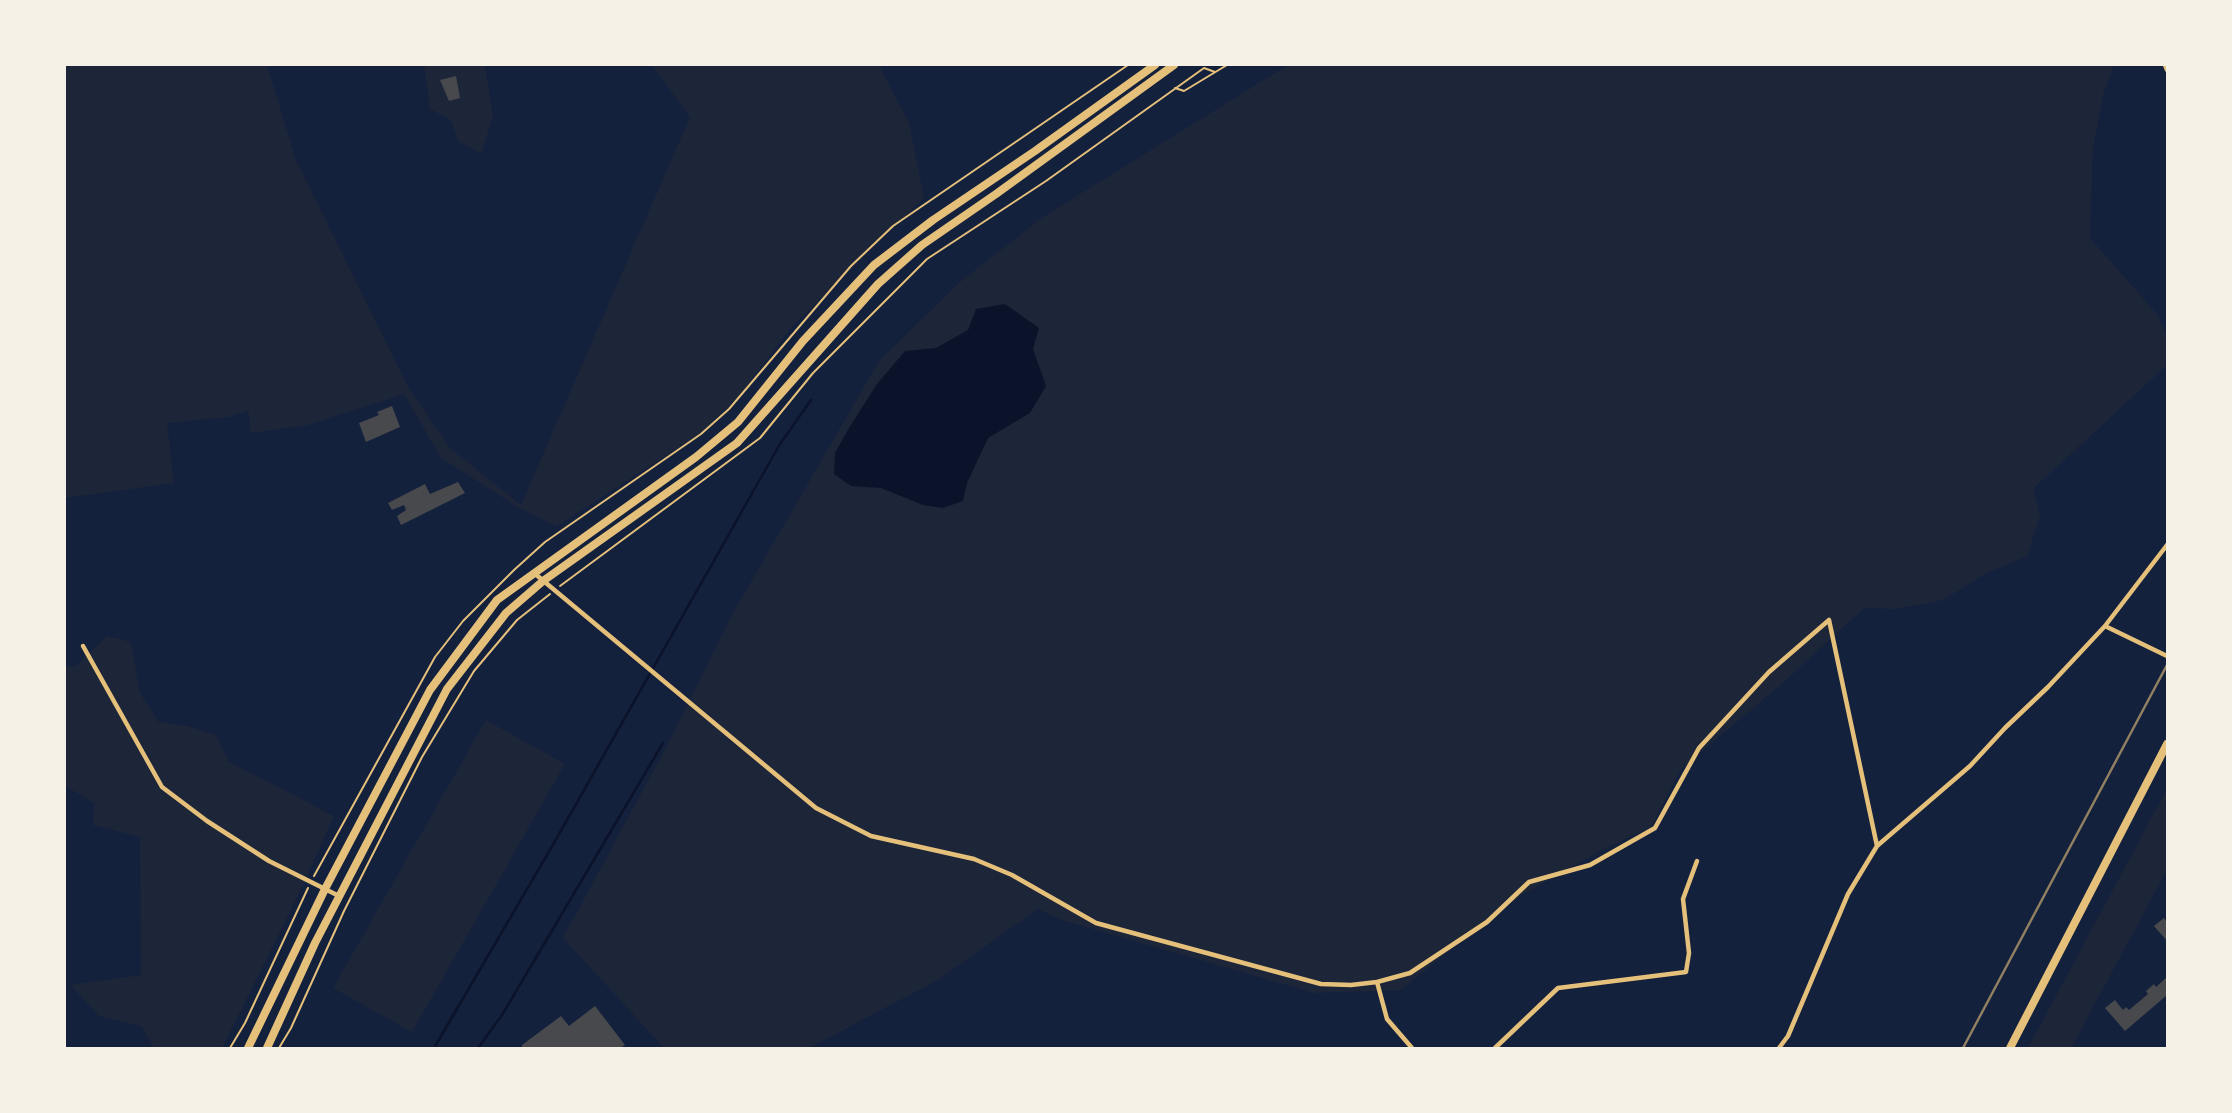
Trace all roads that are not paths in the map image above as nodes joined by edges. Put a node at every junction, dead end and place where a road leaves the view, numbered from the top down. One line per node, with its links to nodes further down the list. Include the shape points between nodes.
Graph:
1 (1155, 65): 6 (main road, via 874,265 803,341 738,422)
2 (1174, 65): 7 (main road, via 922,244 878,284 737,443)
3 (2165, 65): 4 (street)
4 (2167, 70)
5 (2167, 545): 12 (street, via 2105,626 2048,687 1970,766)
6 (534, 573): 7 (street); 14 (main road, via 497,600 430,690)
7 (543, 581): 15 (main road, via 506,613 447,689); 16 (street, via 816,808 871,836 974,859 1096,923 1321,984)
8 (2105, 626): 10 (street)
9 (83, 646): 14 (street, via 162,787 269,861)
10 (2167, 656)
11 (2167, 744): 22 (main road)
12 (1877, 846): 16 (street, via 1829,620 1769,672 1699,748 1655,828 1590,865 1529,882 1487,922 1410,973); 21 (street, via 1848,894)
13 (1697, 861): 20 (street, via 1683,899 1689,953 1686,972 1558,988)
14 (325, 888): 15 (street); 17 (main road)
15 (339, 896): 18 (main road)
16 (1377, 982): 19 (street, via 1387,1019)
17 (248, 1048)
18 (267, 1048)
19 (1412, 1048)
20 (1495, 1048)
21 (1779, 1048)
22 (2010, 1048)

